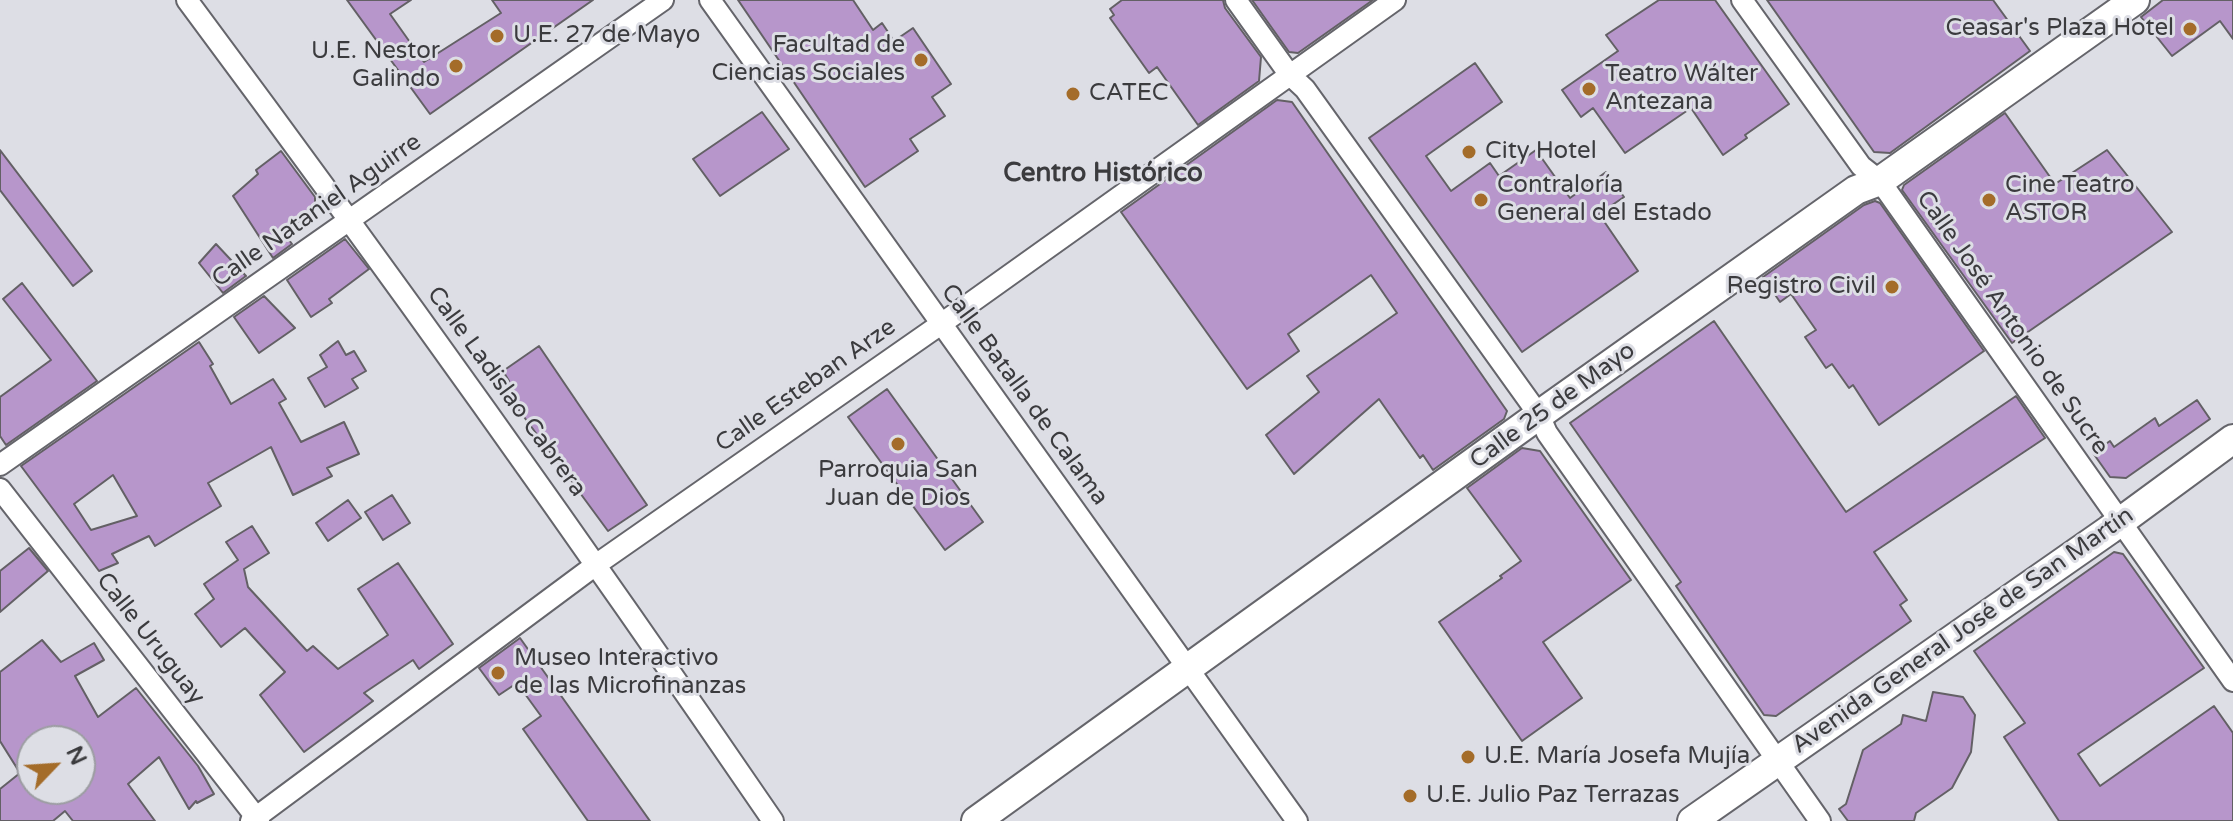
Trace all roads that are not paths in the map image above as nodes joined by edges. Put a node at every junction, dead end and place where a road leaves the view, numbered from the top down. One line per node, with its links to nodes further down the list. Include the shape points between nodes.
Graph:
1 (187, 0): 10 (street, Calle Ladislao Cabrera)
2 (663, 0): 10 (street, Calle Nataniel Aguirre)
3 (710, 0): 11 (street, Calle Batalla de Calama)
4 (1236, 0): 8 (street)
5 (1395, 0): 8 (street, Calle Esteban Arze)
6 (1742, 0): 9 (street, Calle José Antonio de Sucre, via 1861,166)
7 (2135, 0): 9 (main road, Calle 25 de Mayo)
8 (1289, 74): 11 (street, Calle Esteban Arze); 12 (street, via 1305,89)
9 (1880, 181): 12 (main road, Calle 25 de Mayo, via 1856,190); 16 (street, Calle José Antonio de Sucre)
10 (351, 220): 14 (street, Calle Nataniel Aguirre); 17 (street, Calle Ladislao Cabrera)
11 (941, 324): 17 (street, Calle Esteban Arze); 18 (street, Calle Batalla de Calama)
12 (1539, 415): 18 (main road, Calle 25 de Mayo); 20 (street)
13 (2233, 439): 16 (main road, Avenida General José de San Martín)
14 (0, 465)
15 (0, 489): 21 (street, Calle Uruguay)
16 (2120, 522): 19 (street, Calle José Antonio de Sucre); 20 (main road, Avenida General José de San Martín)
17 (597, 564): 21 (street, Calle Esteban Arze); 22 (street, Calle Ladislao Cabrera)
18 (1188, 668): 23 (main road, Calle 25 de Mayo); 24 (street, Calle Batalla de Calama)
19 (2233, 681)
20 (1778, 761): 25 (main road, Avenida General José de San Martín); 26 (street)
21 (255, 820)
22 (773, 821)
23 (976, 821)
24 (1297, 821)
25 (1692, 821)
26 (1820, 821)

